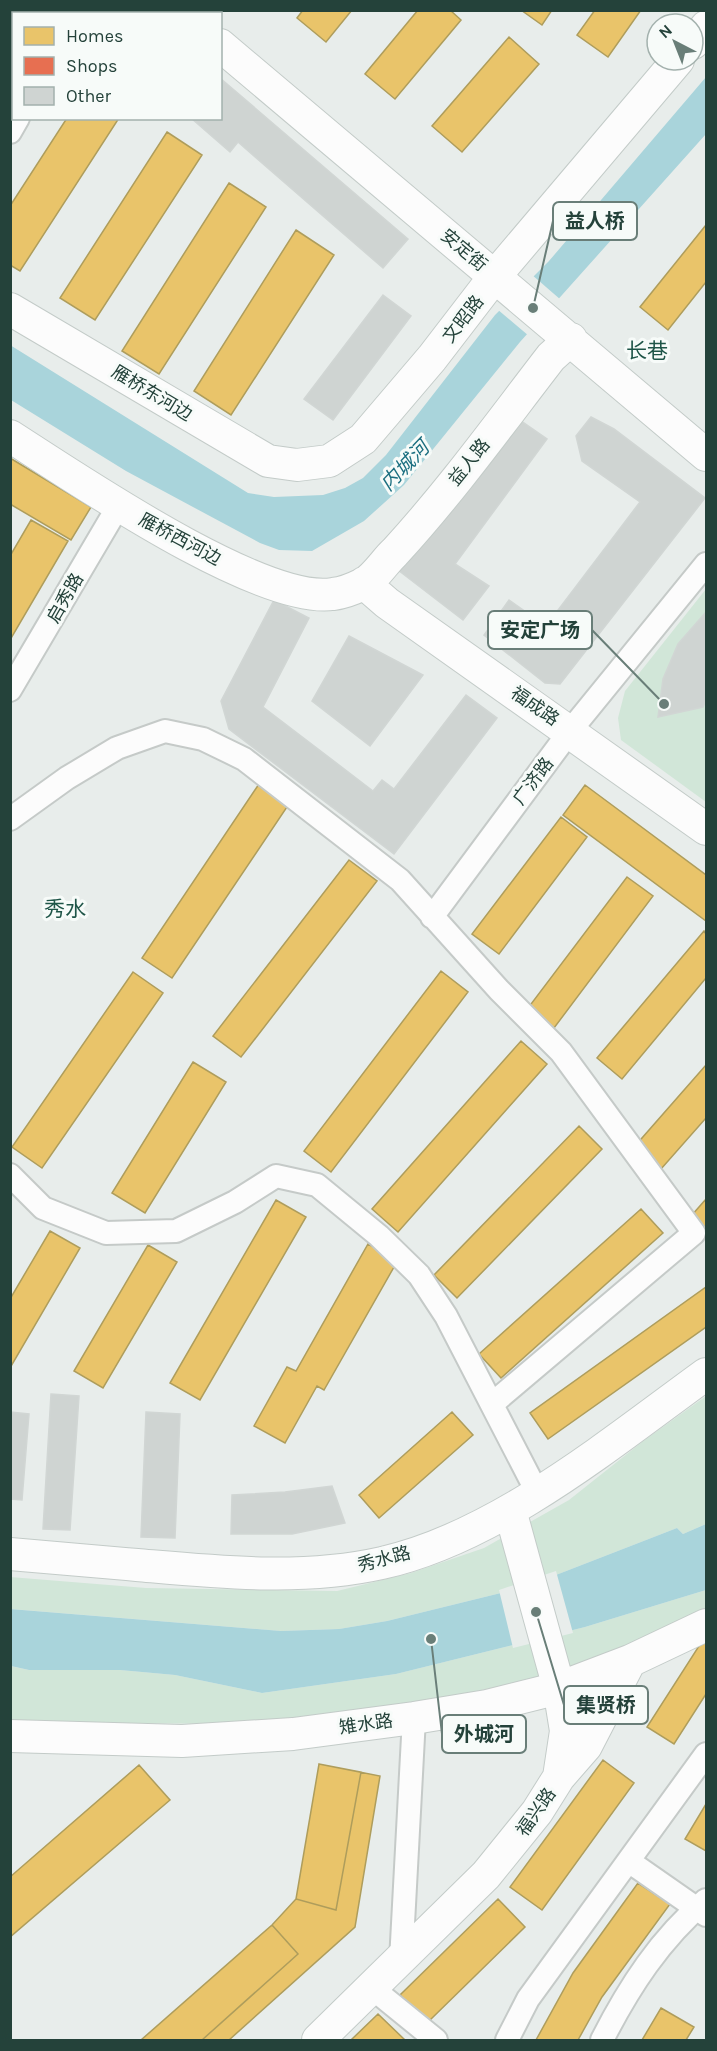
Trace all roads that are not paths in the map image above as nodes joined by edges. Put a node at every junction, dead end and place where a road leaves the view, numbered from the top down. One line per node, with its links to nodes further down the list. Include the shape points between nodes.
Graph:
1 (222, 47): 3 (street, 安定街)
2 (668, 72): 3 (street, 文昭路)
3 (500, 281): 5 (street, 安定街); 8 (street, 文昭路, via 363,439 329,461)
4 (10, 309): 8 (street, 雁桥东河边, via 268,461)
5 (567, 336): 7 (street, 安定街); 11 (street, 益人路, via 412,533)
6 (10, 436): 9 (street, 雁桥西河边)
7 (706, 455)
8 (297, 465)
9 (119, 505): 11 (street, 雁桥西河边, via 253,577 303,592 332,594); 12 (street, 启秀路)
10 (706, 564): 13 (street, 广济路)
11 (364, 584): 13 (street, 福成路)
12 (10, 690)
13 (570, 731): 15 (street, 福成路); 16 (street, 广济路)
14 (10, 819): 16 (street, via 117,748 165,731 202,739 253,766 399,880)
15 (706, 829)
16 (432, 917): 19 (street, via 561,1052 694,1233)
17 (10, 1175): 19 (street, via 43,1208 106,1233 177,1231 276,1176 317,1185 419,1275 446,1316)
18 (706, 1374): 20 (street, 秀水路)
19 (492, 1404): 20 (street)
20 (537, 1492): 21 (street, 秀水路)
21 (510, 1510): 22 (street, 秀水路, via 446,1541 384,1563 327,1572 255,1573); 25 (street, 福兴路)
22 (10, 1554)
23 (706, 1625): 24 (street, 雉水路)
24 (630, 1661): 25 (street, 雉水路); 29 (street, via 586,1746)
25 (557, 1675): 26 (street, 雉水路, via 487,1706); 29 (street, 福兴路, via 566,1731)
26 (414, 1718): 27 (street, 雉水路, via 293,1734 182,1741); 32 (street)
27 (10, 1736)
28 (706, 1754): 30 (street)
29 (559, 1778): 32 (street, 福兴路, via 514,1843)
30 (630, 1862): 31 (street); 36 (street, via 528,1999)
31 (703, 1908): 37 (street, via 659,1945 621,2001)
32 (401, 1961): 33 (street, 福兴路)
33 (372, 1988): 34 (street, 福兴路); 35 (street)
34 (318, 2040)
35 (436, 2040)
36 (507, 2040)
37 (602, 2040)

